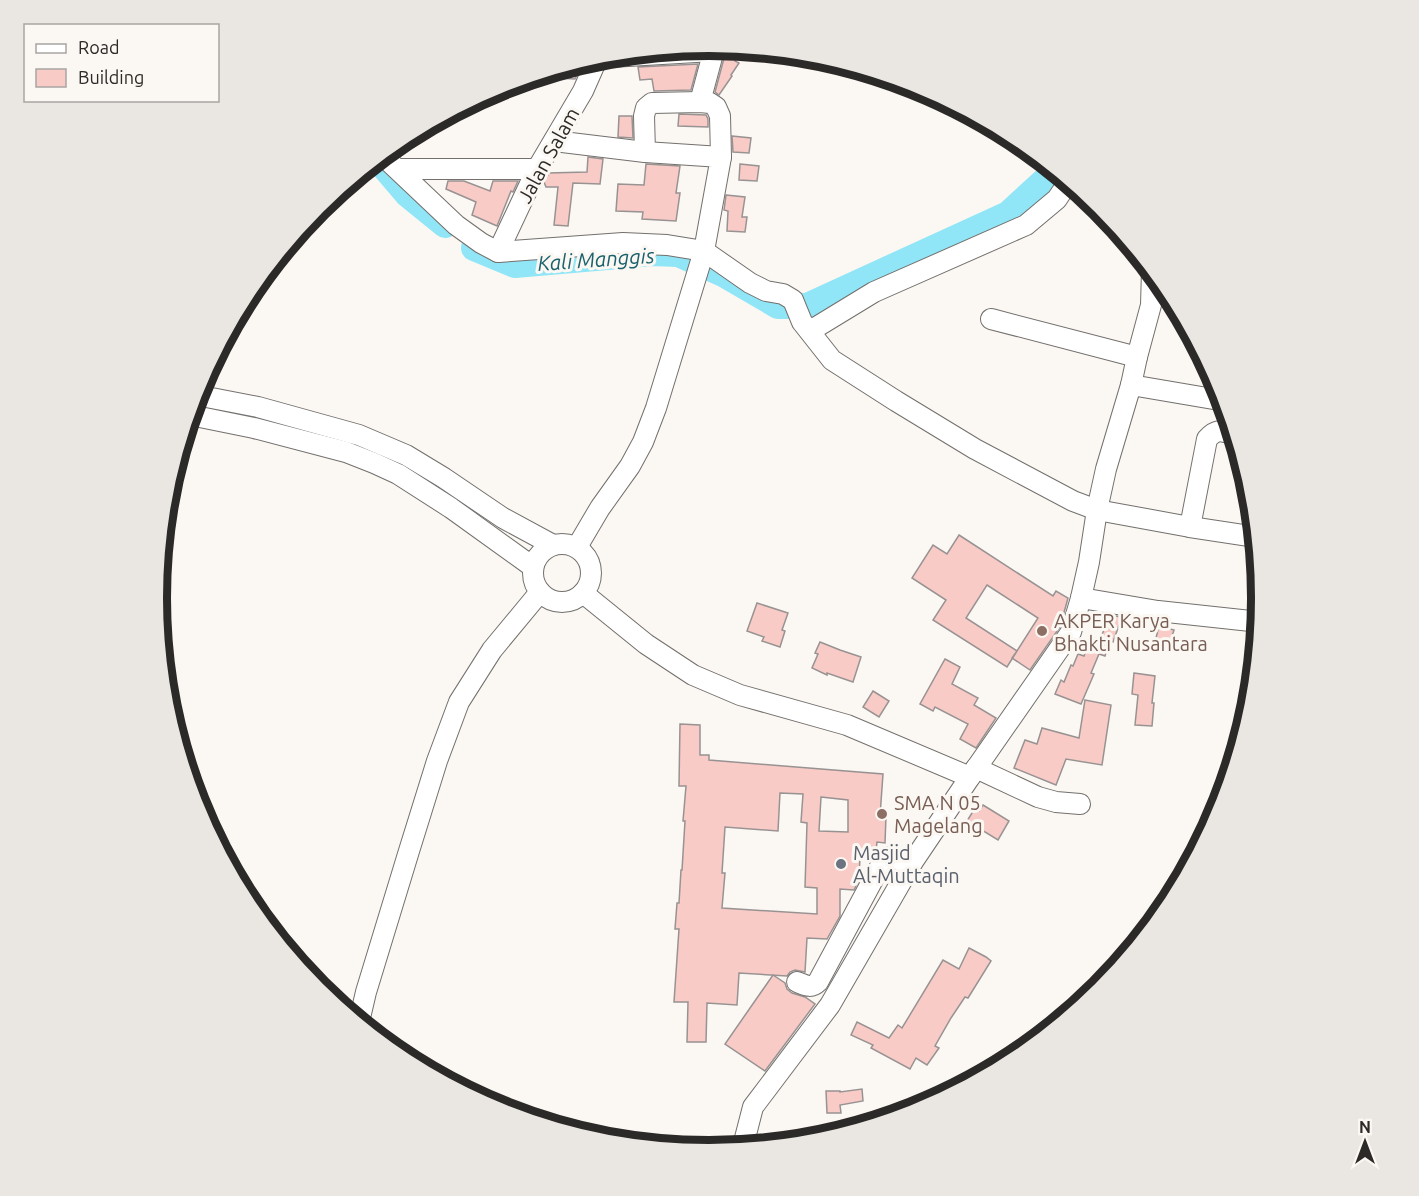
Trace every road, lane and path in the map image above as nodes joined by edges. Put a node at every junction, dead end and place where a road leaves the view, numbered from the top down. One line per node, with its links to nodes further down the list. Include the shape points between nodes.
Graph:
1 (712, 56): 3 (street)
2 (592, 69): 4 (street, Jalan Salam)
3 (700, 102): 5 (street, via 652,103 646,108); 6 (street, via 716,107 720,116)
4 (554, 141): 5 (street); 9 (street, Jalan Salam)
5 (645, 152): 6 (street)
6 (721, 157): 12 (street)
7 (389, 161): 8 (street)
8 (398, 169): 9 (street); 11 (street, via 456,225)
9 (537, 169): 11 (street, Jalan Salam)
10 (1064, 188): 15 (street, via 1026,225 874,292)
11 (498, 252): 12 (street, via 623,243 667,245)
12 (704, 253): 15 (street, via 750,283 793,300); 26 (street, via 643,442)
13 (1151, 284): 16 (street)
14 (991, 319): 16 (street)
15 (806, 327): 22 (street, via 832,360 896,401 975,449)
16 (1137, 357): 17 (street)
17 (1131, 385): 19 (street); 22 (street)
18 (206, 397): 25 (street, via 359,435 397,451 502,518)
19 (1214, 398)
20 (199, 417): 27 (street, via 346,452 374,463 451,508)
21 (1226, 432): 23 (street, via 1213,432 1207,439)
22 (1096, 510): 23 (street); 30 (street)
23 (1190, 527): 24 (street)
24 (1248, 536)
25 (553, 545): 26 (street); 27 (street, via 540,553)
26 (577, 547): 29 (street, via 589,560 591,569)
27 (533, 567): 28 (street)
28 (540, 592): 29 (street, via 557,602 575,599); 36 (street, via 492,650 459,702 412,840)
29 (583, 593): 32 (street, via 646,644 693,675 740,695 847,725)
30 (1081, 598): 31 (street); 32 (street, via 1071,632)
31 (1251, 621)
32 (973, 773): 33 (street, via 1038,797); 34 (street)
33 (1080, 804)
34 (912, 863): 35 (street, via 890,857 883,861 818,982 810,986); 37 (street, via 830,1005 753,1107)
35 (797, 982)
36 (361, 1013)
37 (746, 1139)

